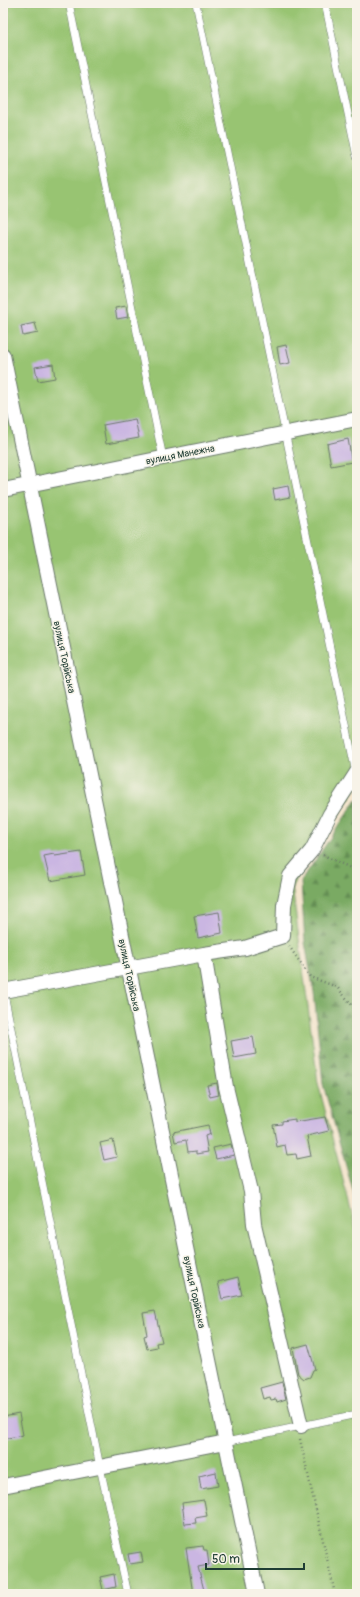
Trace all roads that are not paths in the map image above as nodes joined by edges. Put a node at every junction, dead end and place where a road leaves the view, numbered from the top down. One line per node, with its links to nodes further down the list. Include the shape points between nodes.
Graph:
1 (69, 3): 8 (lane)
2 (196, 3): 7 (lane)
3 (326, 3): 4 (lane)
4 (357, 157)
5 (3, 355): 9 (street, вулиця Торійська)
6 (357, 419): 7 (street, вулиця Манежна)
7 (286, 433): 8 (street, вулиця Манежна); 11 (lane)
8 (163, 458): 9 (street, вулиця Манежна)
9 (29, 484): 10 (street, вулиця Манежна); 13 (street, вулиця Торійська)
10 (3, 490)
11 (356, 773): 12 (street, via 330,814 312,850 290,876 284,905 283,936 245,948)
12 (204, 954): 13 (street); 16 (street, via 226,1087 251,1191 254,1224)
13 (129, 969): 14 (street); 17 (street, вулиця Торійська)
14 (3, 990): 18 (lane)
15 (357, 1414): 16 (lane)
16 (299, 1427): 17 (lane)
17 (226, 1442): 18 (street); 21 (street, вулиця Торійська)
18 (100, 1467): 19 (street); 20 (lane)
19 (3, 1486)
20 (128, 1594)
21 (257, 1594)

